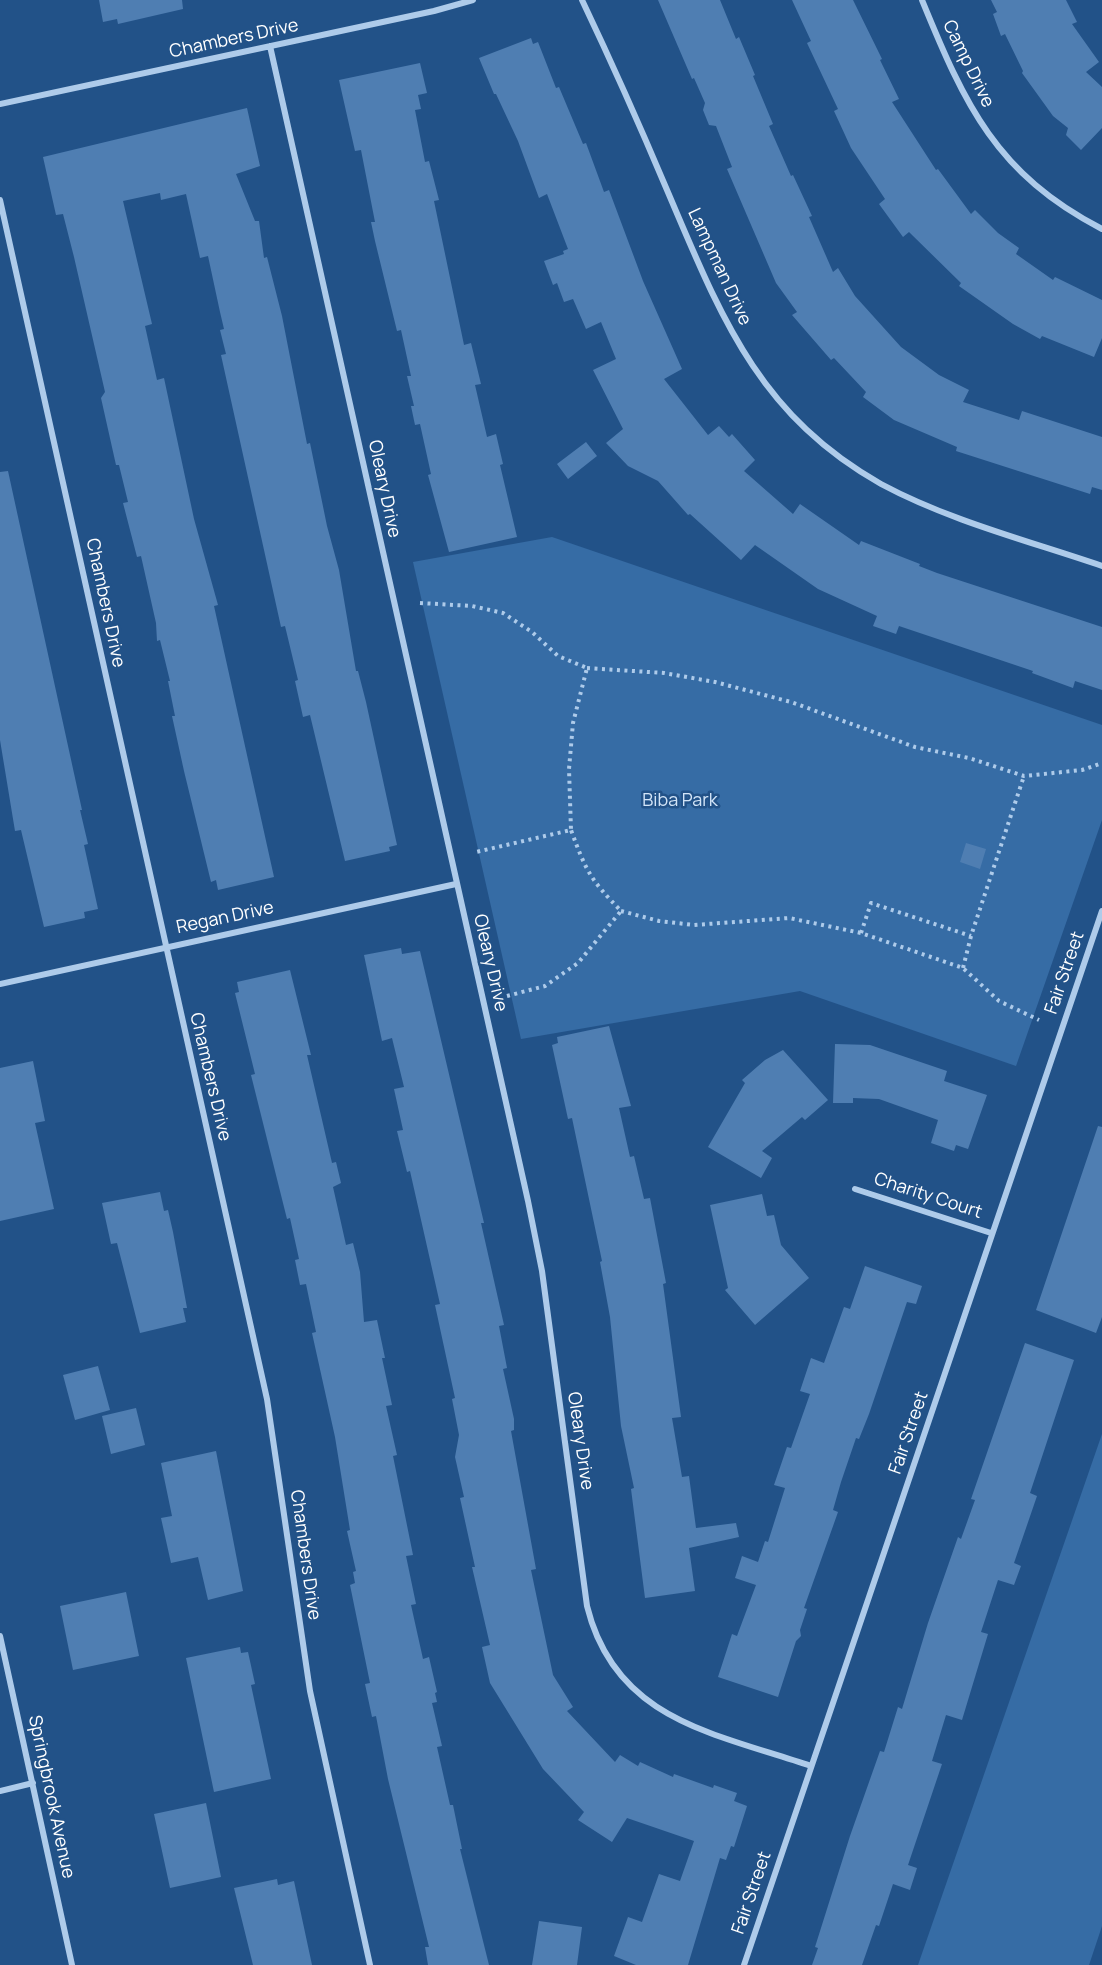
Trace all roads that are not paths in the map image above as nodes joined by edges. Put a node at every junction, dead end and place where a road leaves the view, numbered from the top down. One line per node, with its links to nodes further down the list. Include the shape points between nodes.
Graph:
1 (473, 0): 4 (street, Chambers Drive)
2 (582, 0): 8 (street, Lampman Drive, via 718,310 750,363 788,411 843,459 913,500)
3 (922, 0): 7 (street, Camp Drive, via 954,78 985,130 1030,180)
4 (270, 46): 5 (street, Chambers Drive); 9 (street, Oleary Drive)
5 (0, 104)
6 (0, 200): 11 (street, Chambers Drive)
7 (1102, 229)
8 (1102, 566)
9 (456, 884): 11 (street, Regan Drive); 16 (street, Oleary Drive, via 542,1271 587,1606 594,1632 619,1674 658,1709)
10 (1102, 911): 14 (street, Fair Street)
11 (165, 947): 12 (street, Regan Drive); 20 (street, Chambers Drive, via 267,1399 310,1691)
12 (0, 984)
13 (855, 1189): 14 (street, Charity Court)
14 (992, 1233): 16 (street, Fair Street)
15 (0, 1636): 17 (street, Springbrook Avenue)
16 (811, 1766): 21 (street, Fair Street)
17 (33, 1783): 18 (street); 19 (street, Springbrook Avenue)
18 (0, 1791)
19 (72, 1965)
20 (370, 1965)
21 (744, 1965)

